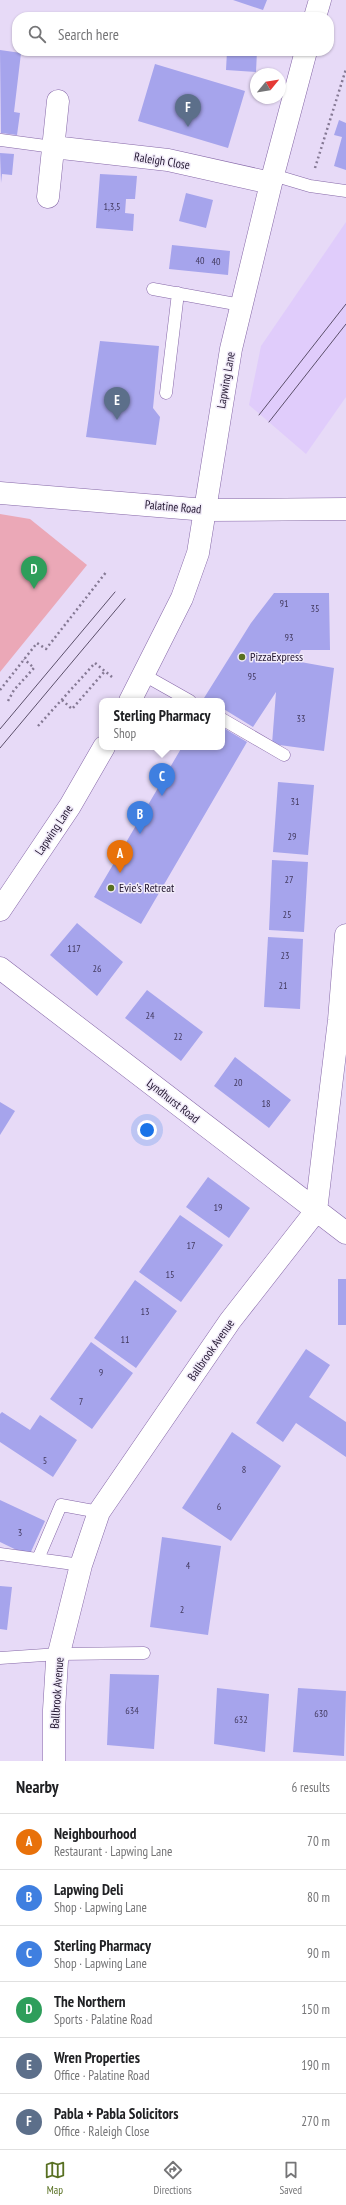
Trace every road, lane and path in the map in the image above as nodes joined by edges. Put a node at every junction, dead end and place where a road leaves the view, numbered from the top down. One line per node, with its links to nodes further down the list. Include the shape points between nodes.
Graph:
1 (320, 0): 2 (street)
2 (316, 12)
3 (305, 56): 8 (street, Lapwing Lane)
4 (346, 69): 9 (path)
5 (58, 101): 7 (street)
6 (1, 140): 7 (lane)
7 (53, 147): 8 (street, Raleigh Close, via 168,160); 11 (street)
8 (272, 179): 9 (lane); 14 (street, Lapwing Lane)
9 (310, 186): 10 (lane)
10 (346, 191)
11 (48, 197)
12 (153, 289): 13 (lane)
13 (178, 293): 14 (lane); 15 (lane)
14 (241, 305): 18 (street, Lapwing Lane, via 218,420)
15 (166, 393)
16 (0, 493): 18 (street, Palatine Road)
17 (346, 508): 18 (street, Palatine Road)
18 (206, 510): 22 (street, Lapwing Lane, via 192,573)
19 (107, 571): 20 (path, via 46,649 37,643)
20 (24, 659): 24 (path); 28 (path, via 34,668 14,690)
21 (105, 671): 23 (path); 27 (path, via 95,663); 27 (path, via 72,709)
22 (144, 675): 25 (street, Lapwing Lane); 26 (lane)
23 (112, 677)
24 (0, 690)
25 (132, 698)
26 (185, 698)
27 (62, 700): 30 (path)
28 (8, 701)
29 (225, 721): 32 (lane)
30 (38, 726)
31 (102, 750): 33 (street, Lapwing Lane, via 70,806)
32 (284, 755)
33 (0, 910)
34 (346, 935): 36 (street)
35 (0, 968): 37 (street, Lyndhurst Road)
36 (342, 1020): 37 (street)
37 (316, 1211): 38 (street, Lyndhurst Road); 39 (street, Ballbrook Avenue, via 230,1321)
38 (346, 1233)
39 (99, 1512): 41 (lane, via 61,1505); 42 (street, Ballbrook Avenue)
40 (0, 1554): 41 (lane)
41 (38, 1559): 42 (lane)
42 (81, 1565): 44 (street, Ballbrook Avenue)
43 (144, 1653): 44 (lane)
44 (59, 1654): 45 (lane); 46 (street, Ballbrook Avenue, via 54,1710)
45 (0, 1658)
46 (54, 1761)

